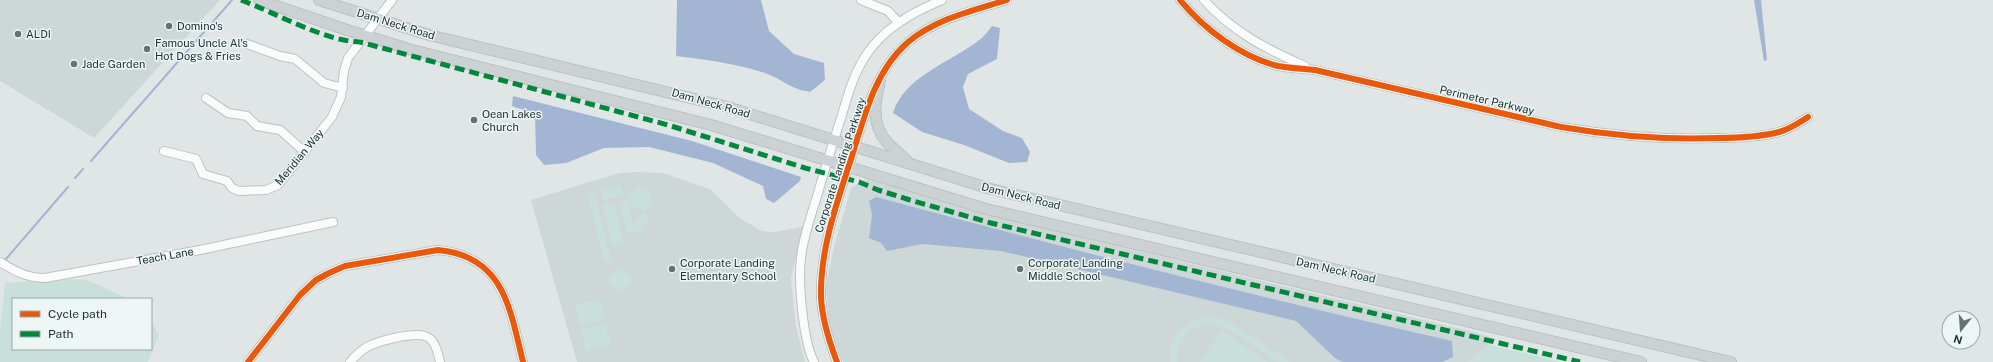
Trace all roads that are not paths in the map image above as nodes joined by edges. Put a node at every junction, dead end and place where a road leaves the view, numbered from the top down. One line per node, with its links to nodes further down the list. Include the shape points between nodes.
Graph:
1 (259, 0): 11 (main road, Dam Neck Road)
2 (319, 0): 9 (main road, Dam Neck Road)
3 (392, 0): 9 (street, Meridian Way)
4 (861, 0): 10 (street, via 888,11)
5 (942, 0): 10 (street, Corporate Landing Parkway)
6 (1006, 0): 14 (street, Corporate Landing Parkway, via 943,21 919,34 900,50)
7 (1180, 0): 13 (street, Perimeter Parkway, via 1211,30 1242,51 1278,66)
8 (1204, 0): 13 (street, Perimeter Parkway, via 1221,18 1244,36 1266,49)
9 (377, 19): 11 (street, Meridian Way); 18 (main road, Dam Neck Road, via 429,35 683,95)
10 (899, 23): 18 (street, Corporate Landing Parkway, via 869,50 861,64 852,83)
11 (364, 35): 15 (street, Meridian Way, via 344,66); 22 (main road, Dam Neck Road, via 451,60 675,115)
12 (247, 44): 15 (street, via 294,59 324,83)
13 (1315, 70): 17 (street, Perimeter Parkway, via 1561,127 1625,137 1693,139 1761,135 1789,129)
14 (880, 81): 19 (street, Corporate Landing Parkway, via 867,109); 23 (main road, via 875,109 878,128 885,141)
15 (342, 88): 21 (street, Meridian Way, via 332,117)
16 (206, 98): 21 (street, via 228,113 247,116 257,126 280,130)
17 (1808, 117)
18 (834, 140): 19 (main road, Dam Neck Road); 22 (street, Corporate Landing Parkway)
19 (855, 147): 23 (main road, Dam Neck Road); 24 (street, Corporate Landing Parkway)
20 (164, 152): 21 (street, Meridian Way, via 196,159 203,174 227,181 232,188 239,191 273,188 282,181)
21 (305, 152)
22 (827, 161): 24 (main road, Dam Neck Road); 31 (street, Corporate Landing Parkway, via 804,240 800,272 803,311)
23 (910, 164): 34 (main road, Dam Neck Road, via 991,189)
24 (848, 167): 32 (street, Corporate Landing Parkway, via 828,235 822,280 823,317); 33 (main road, Dam Neck Road, via 986,209)
25 (333, 222): 26 (street, Teach Lane, via 200,250 44,278 19,273)
26 (0, 262)
27 (248, 362): 30 (street, via 300,296 316,280 345,266 438,250 470,258 485,268 498,283 507,300)
28 (350, 362): 29 (street, via 360,351 377,343 413,336 425,336 431,340 438,351)
29 (440, 362)
30 (523, 362)
31 (814, 362)
32 (837, 362)
33 (1641, 362)
34 (1731, 362)

